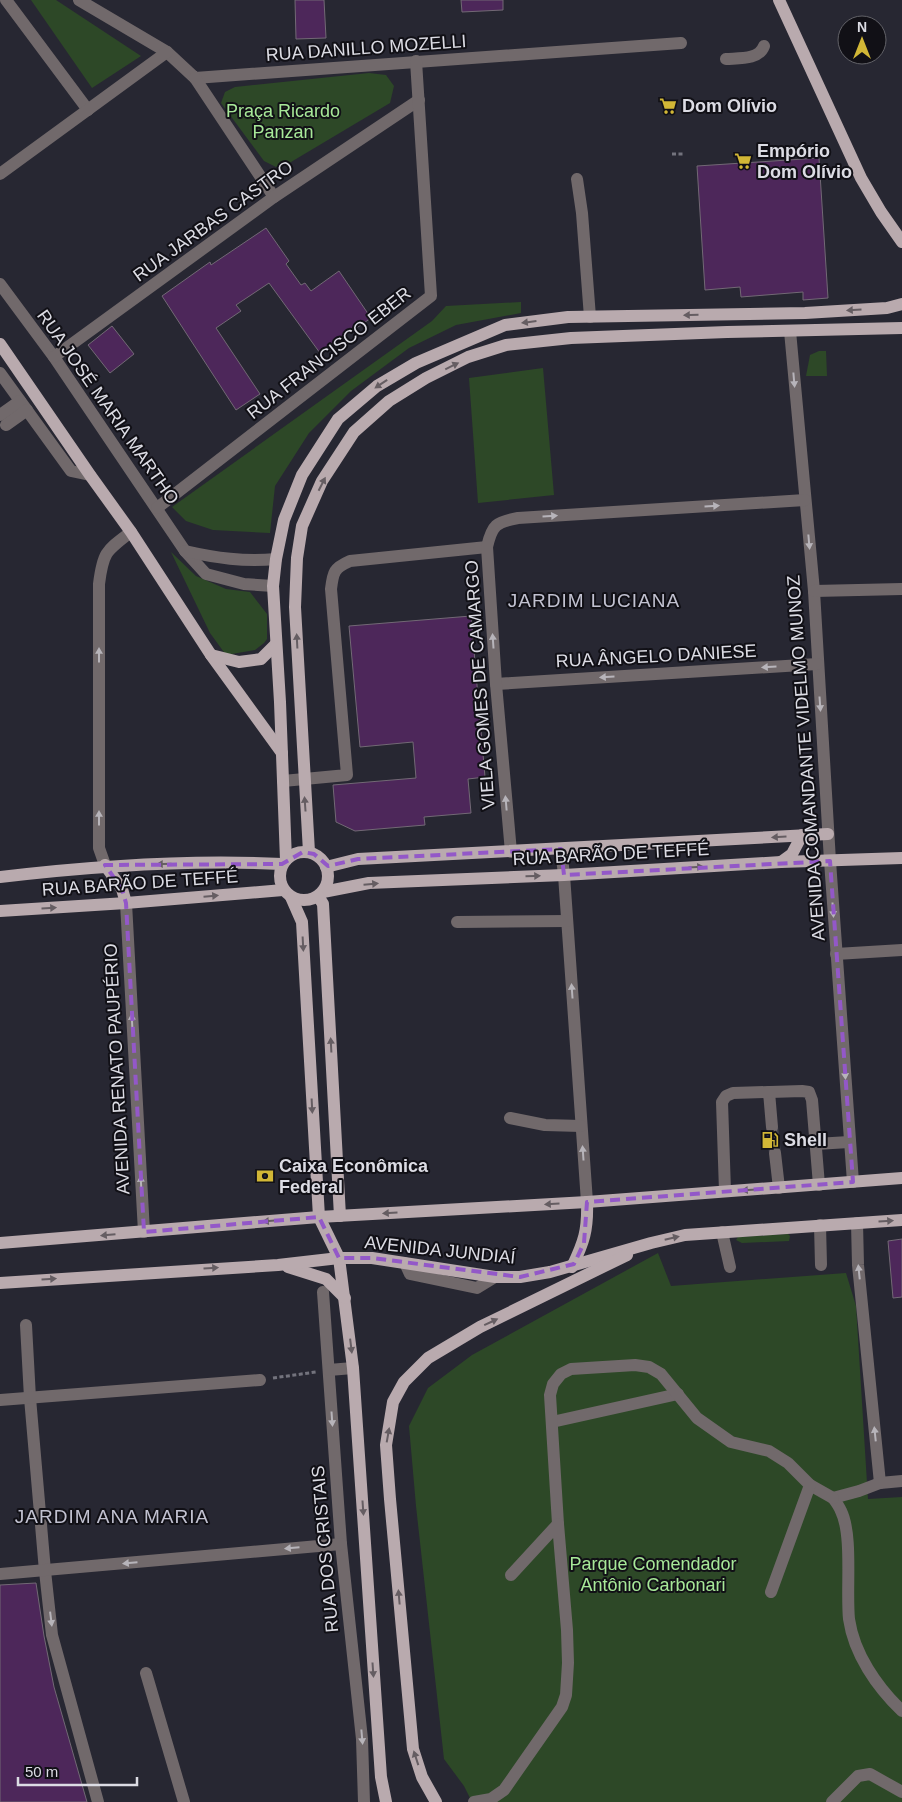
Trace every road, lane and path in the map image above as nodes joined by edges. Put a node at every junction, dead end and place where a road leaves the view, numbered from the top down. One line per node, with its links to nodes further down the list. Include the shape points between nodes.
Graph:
1 (6, 0): 11 (street)
2 (79, 0): 6 (street)
3 (779, 0): 17 (main road, via 861,178)
4 (681, 43): 8 (street, RUA DANILLO MOZELLI)
5 (764, 46): 7 (street, via 756,55)
6 (167, 52): 9 (street); 11 (street)
7 (726, 59)
8 (416, 61): 9 (street, RUA DANILLO MOZELLI); 10 (street, RUA FRANCISCO EBER)
9 (195, 78): 16 (street)
10 (419, 100): 16 (street, RUA JARBAS CASTRO); 31 (street, RUA FRANCISCO EBER, via 431,296)
11 (88, 110): 14 (street)
12 (672, 154): 13 (path)
13 (684, 154)
14 (0, 174)
15 (577, 179): 21 (street)
16 (274, 197): 25 (street, RUA JARBAS CASTRO)
17 (902, 242)
18 (0, 284): 25 (street, RUA JOSÉ MARIA MARTHO)
19 (902, 304): 20 (main road, one-way to 20, via 887,308)
20 (805, 313): 21 (main road, one-way to 21); 23 (main road)
21 (590, 317): 35 (main road, one-way to 35, via 504,325 416,363 378,386 338,419 302,475 284,520)
22 (902, 328): 23 (main road)
23 (790, 331): 30 (street, AVENIDA COMANDANTE VIDELMO MUNOZ, one-way to 30); 44 (main road, one-way to 23, via 295,607 297,558 302,526 322,481 354,432 389,400 426,378 468,357 506,345 571,338)
24 (0, 344): 29 (main road)
25 (54, 357): 31 (street, RUA JOSÉ MARIA MARTHO)
26 (0, 373): 27 (street)
27 (23, 406): 28 (street); 29 (street, via 71,471)
28 (2, 424)
29 (90, 475): 32 (main road)
30 (805, 500): 33 (street, VIELA GOMES DE CAMARGO, one-way to 30, via 491,532 502,521 518,518); 38 (street, AVENIDA COMANDANTE VIDELMO MUNOZ, one-way to 38)
31 (157, 508): 34 (street, RUA JOSÉ MARIA MARTHO)
32 (131, 532): 40 (main road); 55 (street, one-way to 32, via 99,848 99,584 101,562 109,548)
33 (487, 547): 42 (street, VIELA GOMES DE CAMARGO, one-way to 33); 44 (street, via 350,561 339,566 333,574 331,589 347,775)
34 (185, 551): 35 (street, via 213,558); 36 (street, RUA JOSÉ MARIA MARTHO, via 206,574 244,584)
35 (276, 559): 36 (main road)
36 (273, 586): 39 (main road)
37 (902, 590): 38 (street)
38 (814, 591): 41 (street, AVENIDA COMANDANTE VIDELMO MUNOZ)
39 (276, 644): 40 (main road, via 261,659 239,662); 43 (main road)
40 (212, 655): 43 (main road)
41 (817, 664): 42 (street, RUA ÂNGELO DANIESE, one-way to 42); 46 (street, AVENIDA COMANDANTE VIDELMO MUNOZ, one-way to 46)
42 (496, 684): 50 (street, VIELA GOMES DE CAMARGO, one-way to 42)
43 (282, 753): 45 (main road)
44 (304, 780): 45 (street); 49 (main road, one-way to 44)
45 (283, 781): 53 (main road)
46 (828, 834): 47 (main road, RUA BARÃO DE TEFFÉ); 52 (street, AVENIDA COMANDANTE VIDELMO MUNOZ)
47 (802, 835): 48 (main road, RUA BARÃO DE TEFFÉ, one-way to 48); 54 (main road, via 792,854)
48 (561, 849): 50 (main road, RUA BARÃO DE TEFFÉ); 57 (street)
49 (309, 852): 53 (main road, via 296,853); 56 (main road, via 319,857)
50 (511, 852): 56 (main road, RUA BARÃO DE TEFFÉ, via 358,859)
51 (902, 858): 52 (main road, RUA BARÃO DE TEFFÉ)
52 (830, 861): 54 (main road, RUA BARÃO DE TEFFÉ); 66 (street, AVENIDA COMANDANTE VIDELMO MUNOZ, one-way to 66)
53 (284, 862): 55 (main road, RUA BARÃO DE TEFFÉ, one-way to 55); 59 (main road, via 279,877)
54 (781, 862): 57 (main road, RUA BARÃO DE TEFFÉ, one-way to 54)
55 (105, 865): 58 (main road, RUA BARÃO DE TEFFÉ); 61 (main road, via 122,889)
56 (326, 867): 60 (main road, via 328,880)
57 (564, 875): 60 (main road, RUA BARÃO DE TEFFÉ, one-way to 57, via 369,883); 63 (street)
58 (0, 877)
59 (287, 893): 60 (main road, via 305,901); 61 (main road, RUA BARÃO DE TEFFÉ, one-way to 59); 81 (main road, one-way to 81, via 302,922)
60 (321, 894): 80 (main road, one-way to 60)
61 (126, 904): 62 (main road, RUA BARÃO DE TEFFÉ, one-way to 61); 85 (street, AVENIDA RENATO PAUPÉRIO, one-way to 61)
62 (0, 911)
63 (567, 921): 64 (street); 69 (street, one-way to 63)
64 (457, 922)
65 (902, 950): 66 (street)
66 (836, 954): 71 (street, AVENIDA COMANDANTE VIDELMO MUNOZ, one-way to 71)
67 (769, 1092): 70 (street); 72 (street, via 809,1092); 78 (street, via 733,1093 722,1102)
68 (510, 1118): 69 (street, via 545,1125)
69 (581, 1126): 79 (street, one-way to 69)
70 (772, 1127)
71 (850, 1142): 72 (street); 75 (street, AVENIDA COMANDANTE VIDELMO MUNOZ)
72 (816, 1144): 76 (street)
73 (775, 1153): 77 (street)
74 (902, 1178): 75 (main road, AVENIDA JUNDIAÍ)
75 (853, 1182): 76 (main road, AVENIDA JUNDIAÍ)
76 (819, 1184): 77 (main road, AVENIDA JUNDIAÍ)
77 (780, 1188): 78 (main road, AVENIDA JUNDIAÍ, one-way to 78)
78 (725, 1191): 79 (main road, AVENIDA JUNDIAÍ)
79 (587, 1202): 80 (main road, AVENIDA JUNDIAÍ, one-way to 80); 90 (main road, via 584,1243)
80 (340, 1216): 81 (main road, AVENIDA JUNDIAÍ)
81 (319, 1217): 85 (main road, AVENIDA JUNDIAÍ, one-way to 85); 89 (main road)
82 (902, 1220): 83 (main road, AVENIDA JUNDIAÍ, one-way to 82)
83 (857, 1223): 84 (main road, AVENIDA JUNDIAÍ); 107 (street, one-way to 83, via 858,1265)
84 (820, 1225): 86 (main road, AVENIDA JUNDIAÍ); 92 (street)
85 (144, 1232): 87 (main road, AVENIDA JUNDIAÍ, one-way to 87)
86 (722, 1232): 88 (main road, AVENIDA JUNDIAÍ, one-way to 86, via 685,1235); 93 (street)
87 (0, 1243)
88 (651, 1243): 90 (main road, AVENIDA JUNDIAÍ); 96 (main road)
89 (338, 1258): 90 (main road, AVENIDA JUNDIAÍ, via 372,1258 520,1277); 91 (main road, AVENIDA JUNDIAÍ); 97 (main road)
90 (574, 1264): 96 (main road)
91 (278, 1265): 94 (main road, AVENIDA JUNDIAÍ, one-way to 91); 97 (main road, via 326,1279)
92 (821, 1265)
93 (730, 1267)
94 (0, 1283)
95 (323, 1292): 100 (street, RUA DOS CRISTAIS)
96 (550, 1294): 123 (main road, one-way to 96, via 422,1777 413,1749 386,1445 394,1402 404,1382 428,1358 480,1327)
97 (345, 1298): 99 (main road, one-way to 99)
98 (26, 1325): 103 (street)
99 (353, 1368): 100 (street); 122 (main road, one-way to 122, via 381,1777)
100 (329, 1370): 101 (path); 111 (street, RUA DOS CRISTAIS, one-way to 111)
101 (260, 1380): 103 (street)
102 (678, 1394): 105 (street); 105 (street, via 661,1374 649,1367 571,1369 561,1374 553,1384 550,1395); 108 (street, via 697,1418 731,1442 769,1451 788,1463)
103 (30, 1398): 104 (street); 112 (street)
104 (0, 1400)
105 (552, 1422): 110 (street)
106 (902, 1481): 107 (street)
107 (880, 1483): 109 (street)
108 (810, 1484): 109 (street); 115 (street)
109 (833, 1498): 117 (street, via 842,1512 847,1533 850,1619 855,1639 864,1664)
110 (558, 1524): 114 (street); 124 (street, via 566,1630 566,1695 562,1707 504,1790 491,1799)
111 (340, 1544): 112 (street, one-way to 112); 121 (street, RUA DOS CRISTAIS, one-way to 121, via 362,1739)
112 (45, 1571): 113 (street); 119 (street, one-way to 119, via 52,1635)
113 (0, 1574)
114 (511, 1575)
115 (771, 1592)
116 (146, 1673): 120 (street)
117 (902, 1711)
118 (902, 1792): 125 (street, via 873,1775 864,1775 858,1776)
119 (98, 1802)
120 (184, 1802)
121 (364, 1802)
122 (386, 1802)
123 (436, 1802)
124 (474, 1802)
125 (832, 1802)

